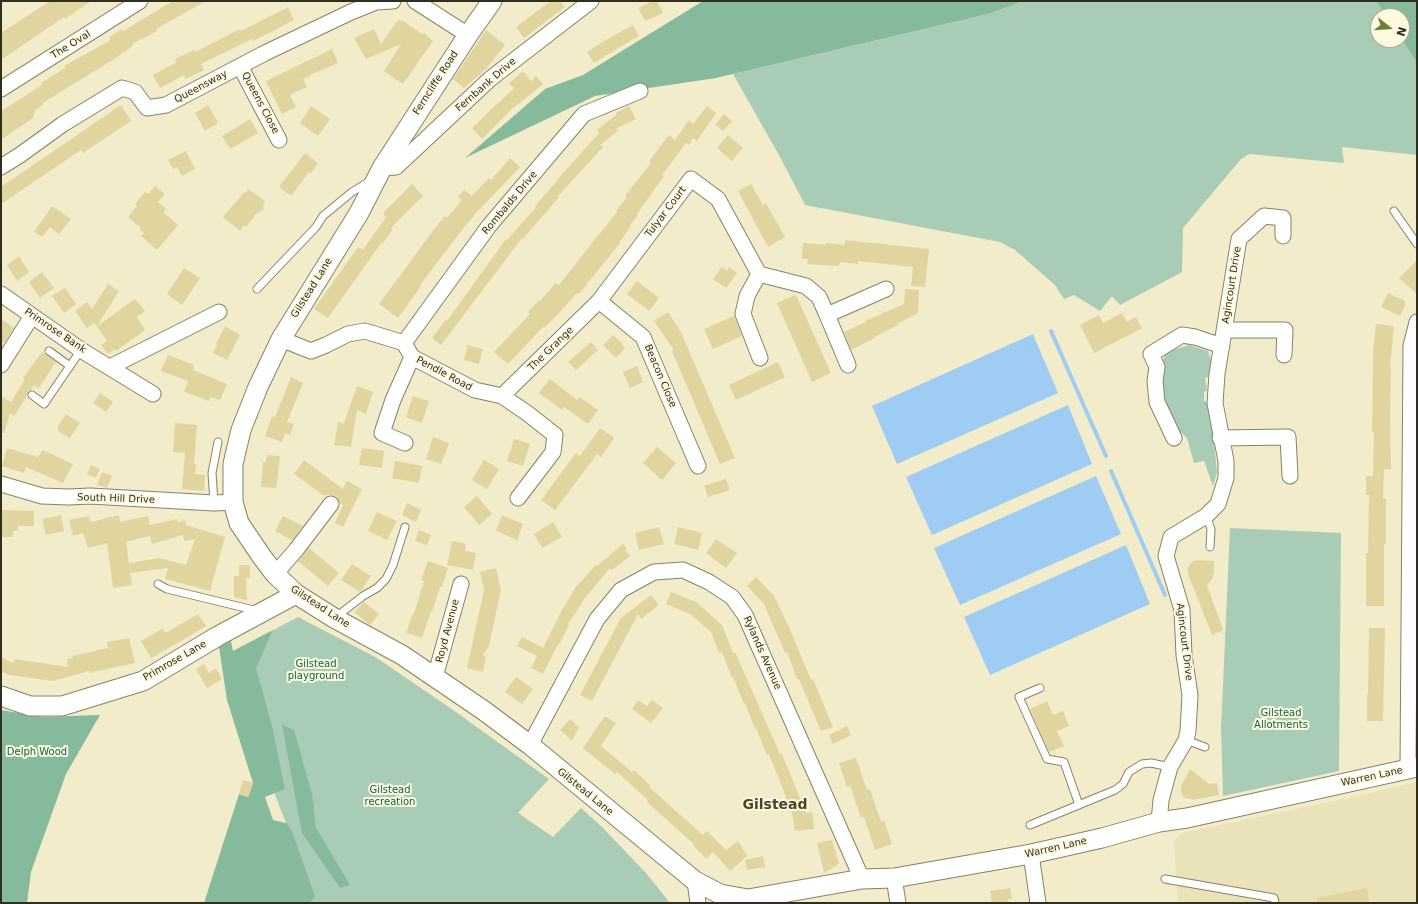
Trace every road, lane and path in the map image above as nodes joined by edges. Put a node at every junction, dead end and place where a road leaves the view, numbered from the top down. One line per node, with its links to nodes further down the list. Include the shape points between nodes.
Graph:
1 (140, 1): 8 (street, The Oval)
2 (393, 1): 7 (street, Queensway, via 376,2 350,12)
3 (415, 1): 6 (street)
4 (492, 1): 6 (street, Ferncliffe Road)
5 (591, 1): 12 (street, Fernbank Drive, via 490,79 396,167)
6 (468, 35): 12 (street, Ferncliffe Road)
7 (240, 66): 10 (street, Queens Close); 11 (street, Queensway, via 166,105 147,108 135,92 122,88)
8 (1, 89)
9 (640, 91): 27 (street, Rombalds Drive, via 584,114 489,226)
10 (279, 140)
11 (1, 166)
12 (380, 172): 17 (lane, via 323,216 316,228); 26 (street, Gilstead Lane, via 359,213)
13 (1394, 212): 15 (lane)
14 (1283, 236): 25 (street, Agincourt Drive, via 1283,218 1264,216 1239,239)
15 (1417, 244)
16 (759, 274): 20 (street, Tulyar Court, via 718,199 691,179); 22 (street, via 806,286 819,297); 33 (street, via 747,296 743,314)
17 (257, 289)
18 (886, 289): 22 (street)
19 (1, 294): 23 (street, Primrose Bank)
20 (599, 301): 40 (street, The Grange); 45 (street, Beacon Close, via 643,337)
21 (219, 312): 37 (street)
22 (827, 315): 35 (street)
23 (32, 316): 29 (street, Primrose Bank); 34 (street)
24 (1417, 322): 56 (street, via 1411,346)
25 (1225, 330): 28 (street, Agincourt Drive); 31 (street, Agincourt Drive, via 1285,330)
26 (281, 339): 27 (street, via 311,350 326,346 348,334 365,331); 49 (street, Gilstead Lane, via 241,430 233,464)
27 (404, 343): 32 (street, Pendle Road)
28 (1222, 346): 41 (street, via 1182,335 1151,354 1157,367 1157,402); 42 (street, Agincourt Drive, via 1215,403)
29 (81, 350): 36 (lane); 37 (street, Primrose Bank)
30 (49, 351): 36 (lane)
31 (1284, 355)
32 (412, 357): 40 (street, Pendle Road, via 475,390); 44 (street, via 382,433)
33 (760, 358)
34 (1, 365)
35 (848, 365)
36 (70, 366): 39 (lane, via 44,404)
37 (110, 367): 38 (street, Primrose Bank)
38 (153, 394)
39 (32, 396)
40 (502, 396): 48 (street, via 555,435 553,452)
41 (1174, 438)
42 (1220, 438): 46 (street, via 1288,437); 52 (street, Agincourt Drive, via 1226,461 1226,478 1218,504)
43 (218, 442): 50 (lane, via 212,473)
44 (405, 443)
45 (698, 466)
46 (1290, 476)
47 (1, 484): 50 (street, South Hill Drive, via 42,496)
48 (518, 498)
49 (233, 502): 50 (street, South Hill Drive); 55 (street, Gilstead Lane, via 239,523)
50 (214, 503)
51 (331, 504): 55 (street)
52 (1206, 516): 54 (lane, via 1211,529); 65 (street, Agincourt Drive, via 1171,537 1166,556 1182,610 1184,655 1190,695)
53 (405, 527): 61 (lane, via 390,574 377,588)
54 (1210, 547)
55 (275, 574): 59 (street, Gilstead Lane)
56 (1413, 578): 69 (street)
57 (158, 584): 60 (lane, via 168,589)
58 (461, 584): 62 (street, Royd Avenue)
59 (296, 594): 60 (street, Primrose Lane); 61 (street, Gilstead Lane)
60 (262, 612): 64 (street, Primrose Lane, via 143,680 89,698 62,706 30,706)
61 (334, 618): 62 (street, Gilstead Lane, via 402,655)
62 (435, 677): 66 (street, Gilstead Lane)
63 (1040, 688): 70 (lane, via 1019,697 1047,759 1064,762)
64 (1, 696)
65 (1186, 740): 67 (lane); 68 (street, Agincourt Drive)
66 (530, 745): 75 (street, Rylands Avenue, via 597,619 622,590 654,572 683,570 709,582 732,597 745,615); 77 (street, Gilstead Lane)
67 (1206, 747)
68 (1170, 767): 70 (lane, via 1142,764 1129,772 1123,784 1115,790); 71 (street, Agincourt Drive, via 1161,800)
69 (1412, 768): 71 (street, Warren Lane)
70 (1079, 805): 72 (lane)
71 (1159, 822): 73 (street, Warren Lane)
72 (1030, 825)
73 (1031, 854): 74 (street, Warren Lane); 80 (street)
74 (894, 878): 75 (street, Warren Lane); 79 (street)
75 (862, 879): 77 (street, Warren Lane, via 748,899 720,894)
76 (1165, 879): 81 (lane, via 1274,898)
77 (695, 881): 78 (street)
78 (698, 903)
79 (898, 903)
80 (1038, 903)
81 (1275, 903)

